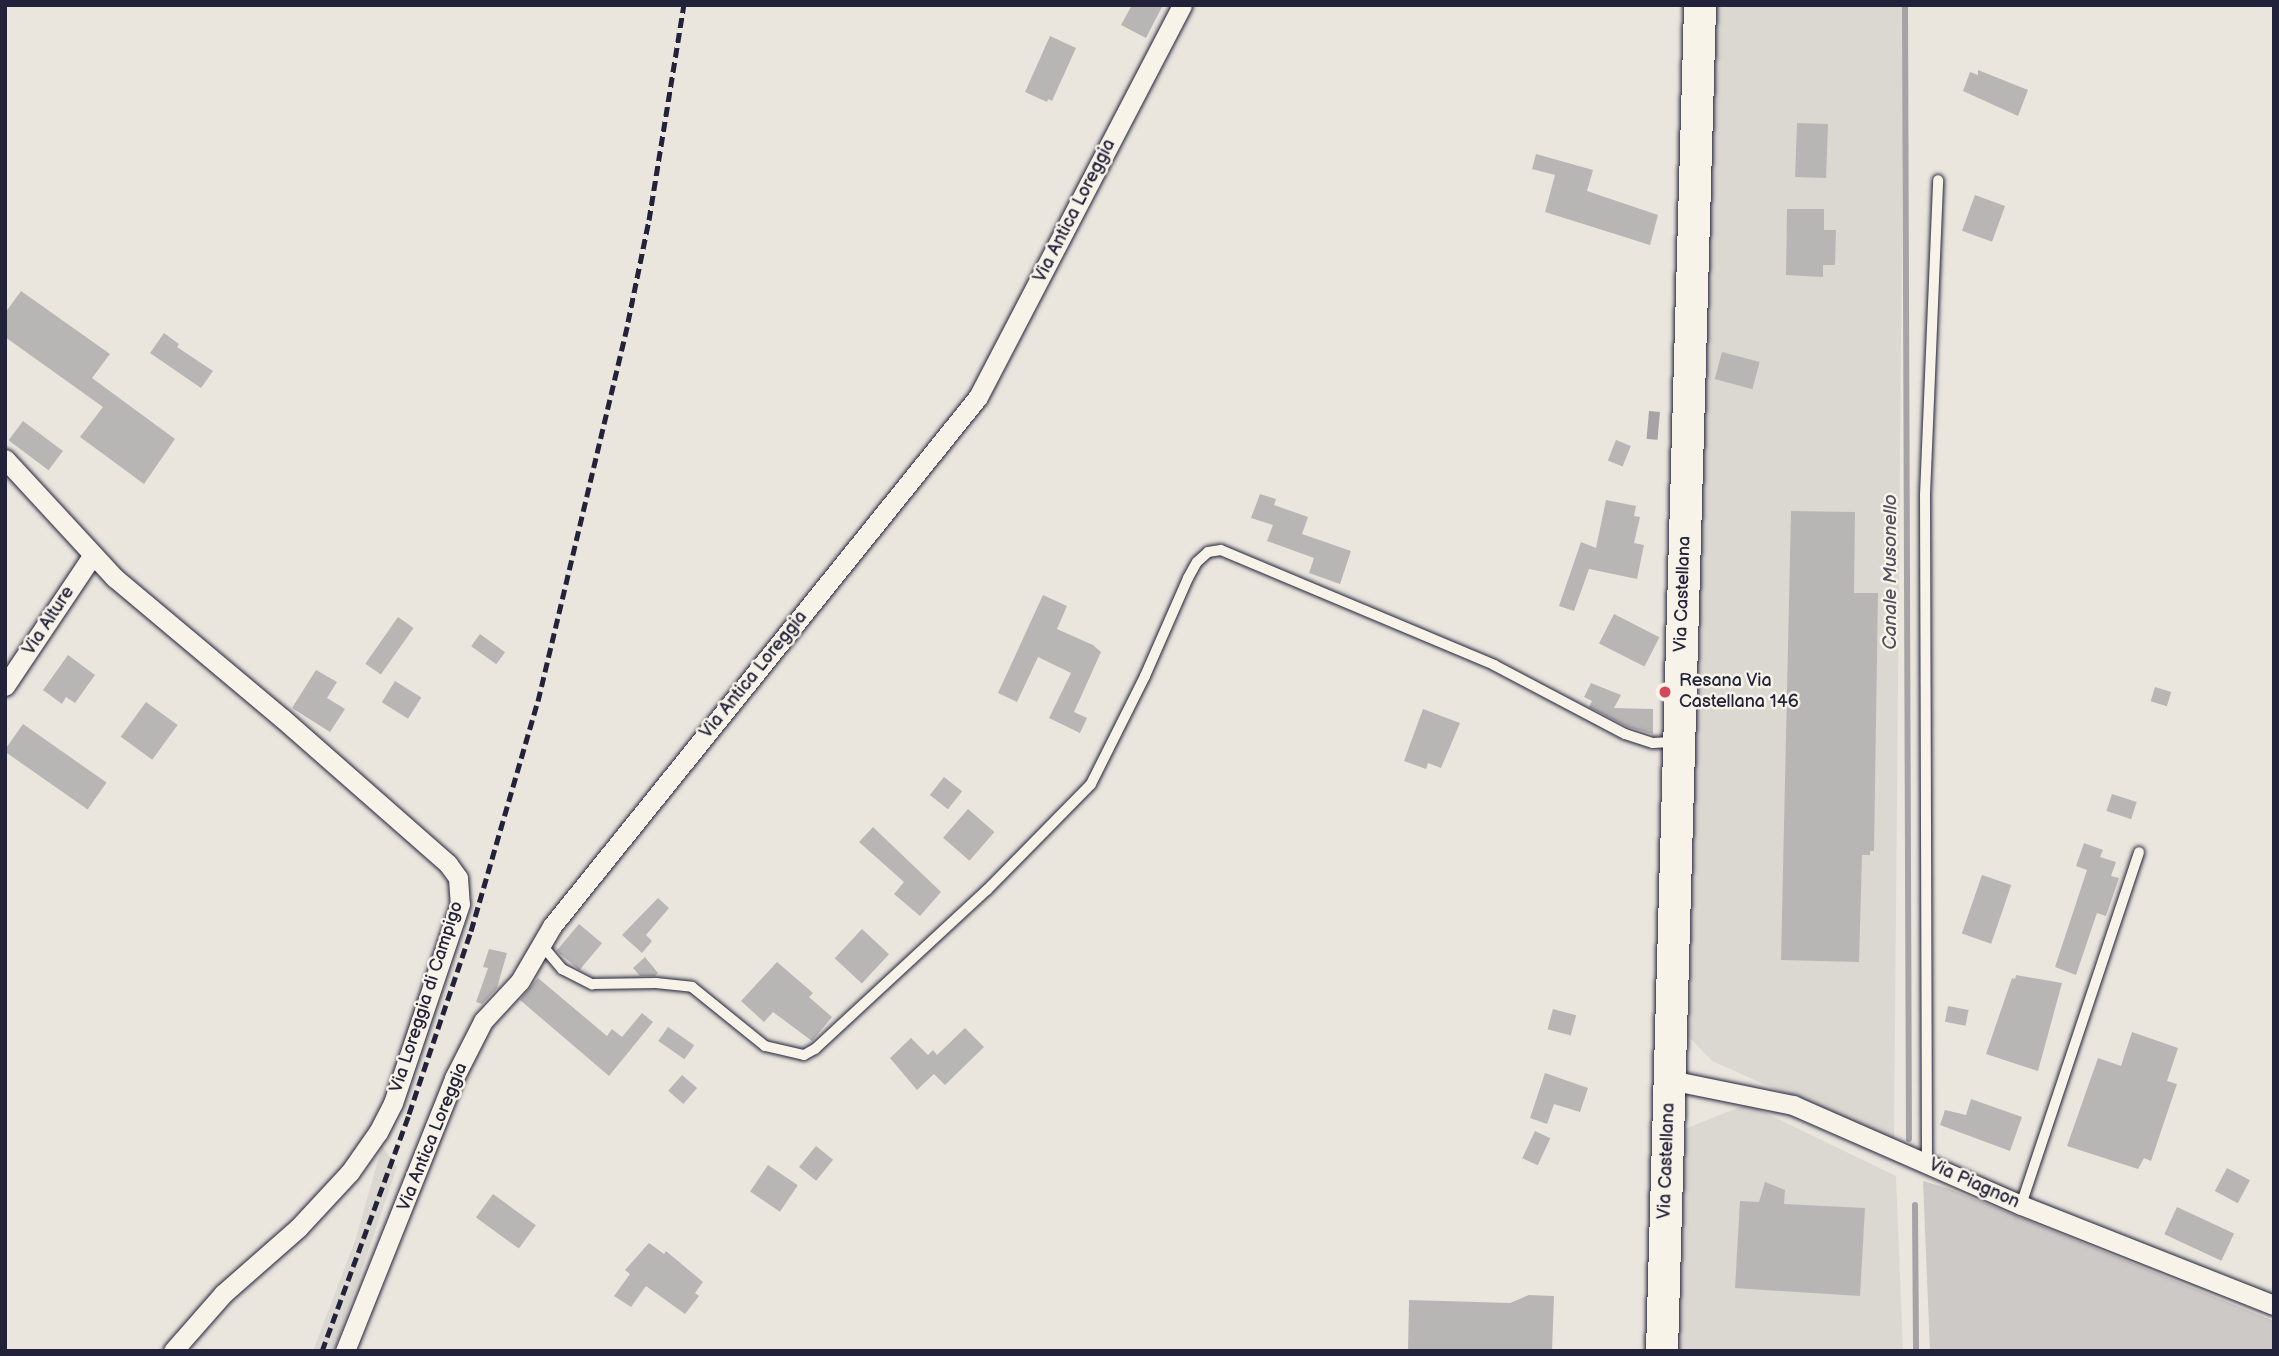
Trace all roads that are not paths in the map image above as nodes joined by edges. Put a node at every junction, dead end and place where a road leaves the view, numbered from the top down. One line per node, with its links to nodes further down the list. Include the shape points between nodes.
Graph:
1 (1182, 5): 9 (street, Via Antica Loreggia, via 978,397)
2 (1700, 5): 7 (main road, Via Castellana)
3 (1938, 180): 11 (lane, via 1925,509)
4 (5, 459): 5 (street, Via Loreggia di Campigo)
5 (92, 556): 6 (street, Via Alture); 14 (street, Via Loreggia di Campigo, via 448,864 458,878 460,893 393,1103 378,1132 350,1172 298,1228 223,1294)
6 (5, 686)
7 (1679, 742): 9 (lane, via 1653,743 1625,734 1494,665 1221,550 1208,552 1188,578 1091,784 987,890 815,1049 804,1055 765,1046 692,987 592,984 562,969); 10 (main road, Via Castellana)
8 (2138, 852): 12 (lane)
9 (541, 944): 15 (street, Via Antica Loreggia, via 520,981 483,1021 454,1078)
10 (1670, 1080): 11 (street, Via Piagnon, via 1793,1105); 16 (main road, Via Castellana)
11 (1927, 1164): 12 (street, Via Piagnon)
12 (2021, 1205): 13 (street, Via Piagnon)
13 (2274, 1305)
14 (173, 1351)
15 (345, 1351)
16 (1662, 1351)

